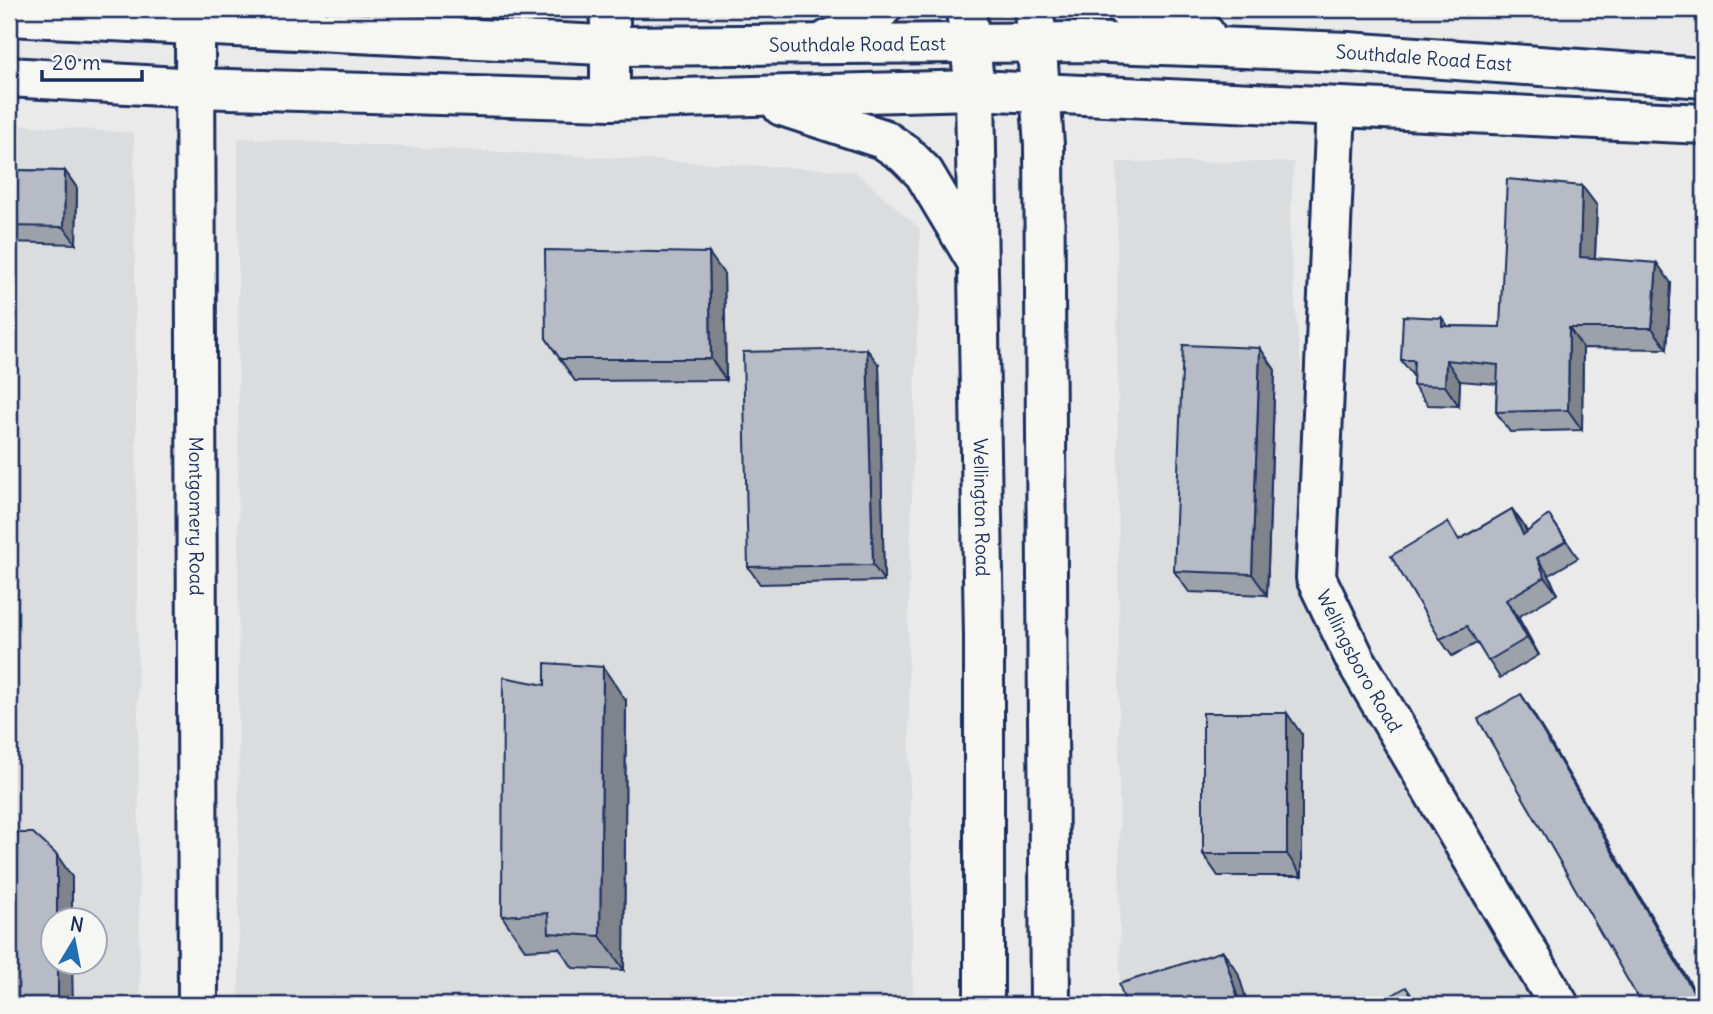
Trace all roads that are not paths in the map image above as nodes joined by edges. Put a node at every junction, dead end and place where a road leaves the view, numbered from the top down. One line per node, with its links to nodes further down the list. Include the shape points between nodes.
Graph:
1 (880, 9): 8 (main road, via 861,27)
2 (1127, 9): 9 (main road)
3 (9, 16): 6 (main road, Southdale Road East)
4 (968, 25): 5 (main road, Southdale Road East); 8 (main road, Southdale Road East); 13 (main road, Wellington Road)
5 (1035, 25): 9 (main road, Southdale Road East); 14 (main road)
6 (195, 26): 7 (main road, Southdale Road East); 12 (main road, Montgomery Road)
7 (610, 27): 8 (main road, Southdale Road East); 16 (main road)
8 (820, 44)
9 (1243, 48): 11 (main road, Southdale Road East)
10 (9, 77): 12 (main road)
11 (1704, 78)
12 (195, 88): 16 (main road); 20 (main road, Montgomery Road)
13 (975, 90): 14 (main road); 15 (main road); 19 (main road, Wellington Road)
14 (1039, 93): 17 (main road); 22 (main road, via 1045,207)
15 (750, 96): 16 (main road); 19 (main road, via 883,139 905,154 924,173)
16 (610, 100)
17 (1336, 107): 18 (main road); 23 (main road, Wellingsboro Road, via 1316,578 1355,659)
18 (1704, 124)
19 (977, 262): 21 (main road, Wellington Road)
20 (198, 1005)
21 (984, 1005)
22 (1050, 1005)
23 (1559, 1005)

